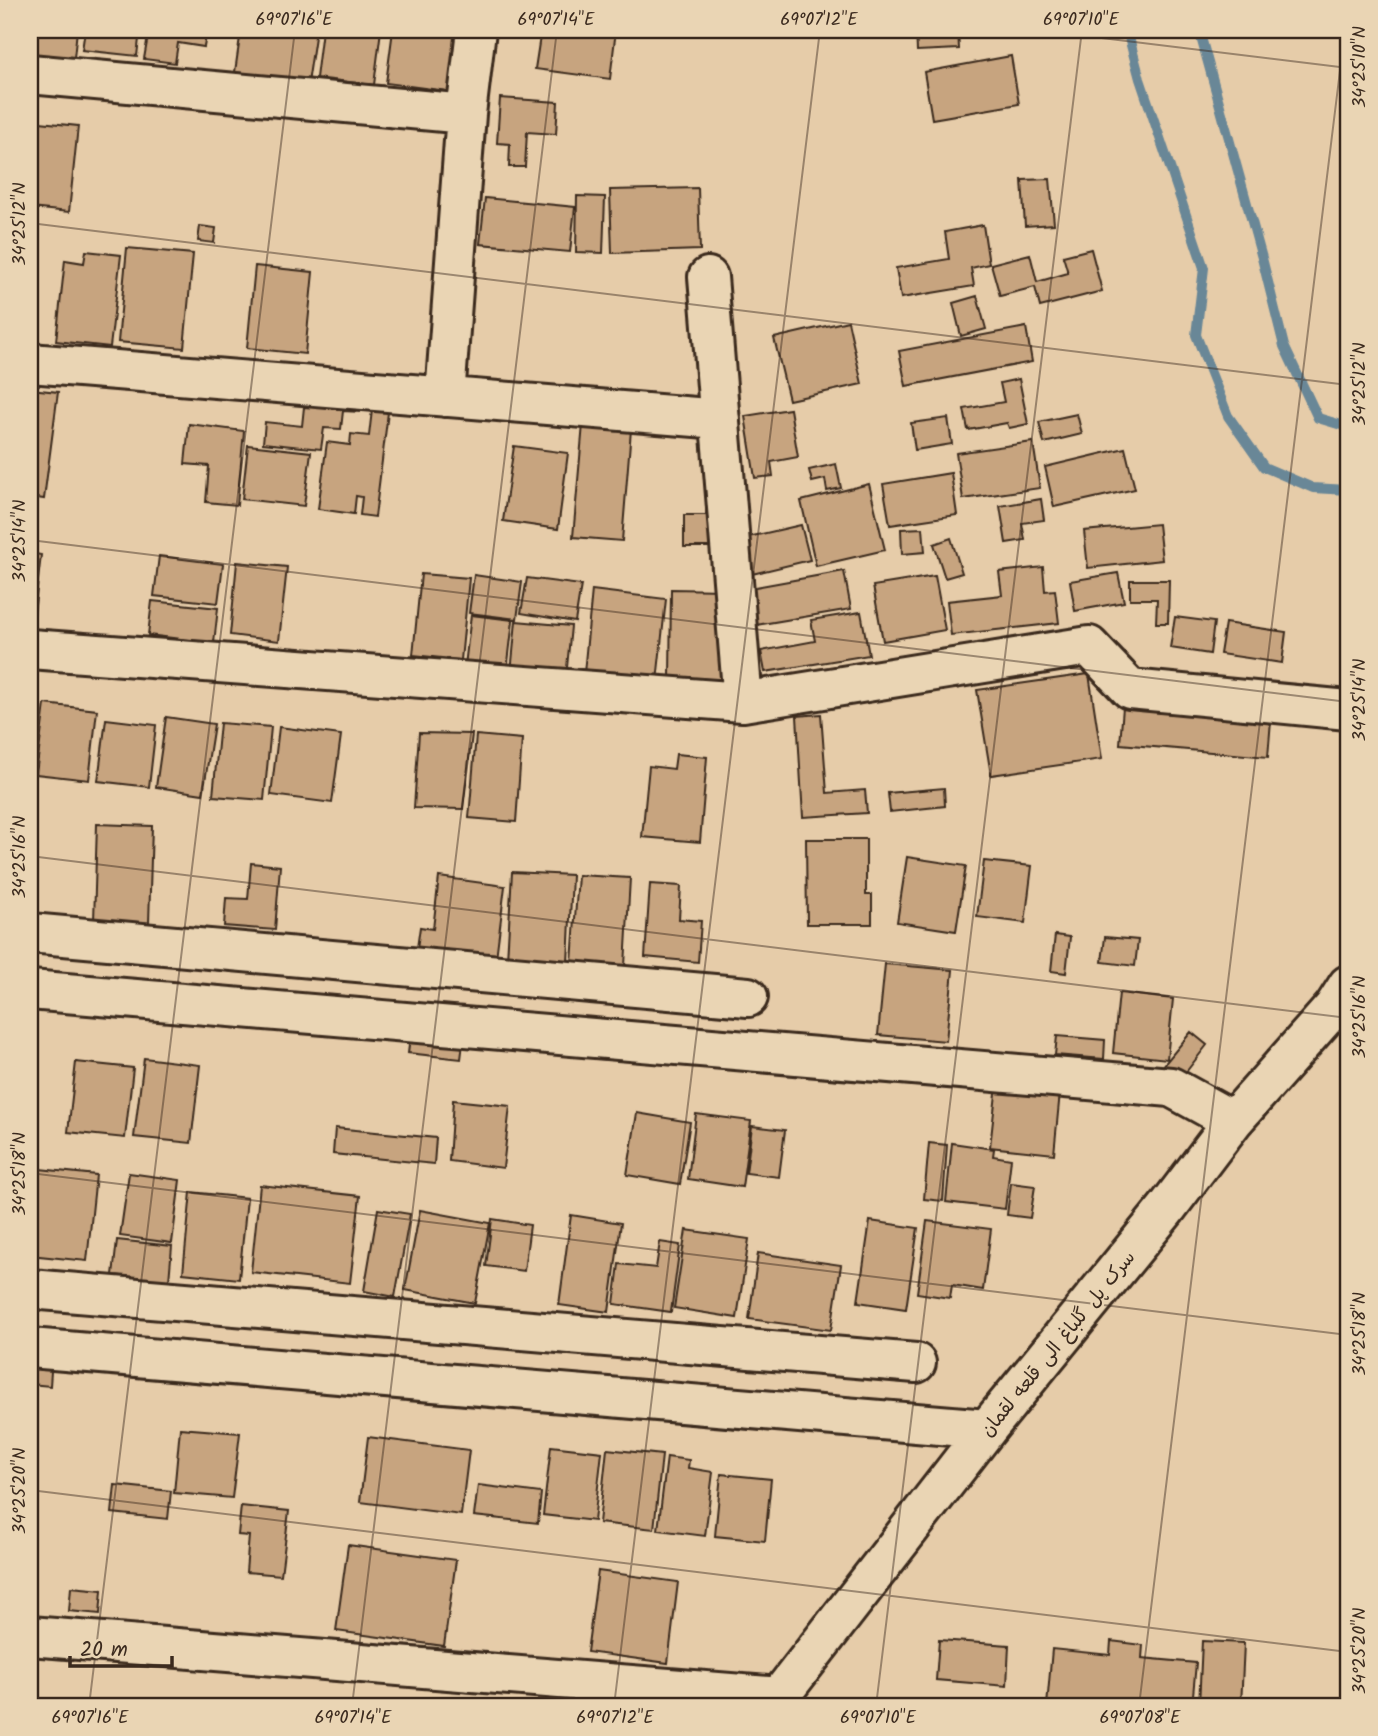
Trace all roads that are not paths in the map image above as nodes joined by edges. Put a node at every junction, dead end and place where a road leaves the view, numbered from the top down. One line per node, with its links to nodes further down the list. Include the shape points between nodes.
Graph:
1 (475, 30): 3 (street)
2 (30, 74): 3 (street)
3 (466, 114): 6 (street)
4 (708, 277): 7 (street)
5 (30, 363): 6 (street)
6 (444, 397): 7 (street)
7 (720, 419): 9 (street)
8 (30, 649): 9 (street)
9 (743, 702): 10 (street, via 1089,646 1130,689)
10 (1348, 710)
11 (30, 933): 14 (street)
12 (1348, 985): 15 (street, سرک پل گلباغ الی قلعه لقمان, via 1334,1007)
13 (30, 990): 15 (street, via 1171,1087)
14 (748, 998)
15 (1233, 1121): 19 (street, سرک پل گلباغ الی قلعه لقمان)
16 (30, 1289): 18 (street)
17 (30, 1348): 19 (street)
18 (916, 1363)
19 (987, 1429): 21 (street, سرک پل گلباغ الی قلعه لقمان)
20 (30, 1636): 21 (street)
21 (776, 1702)

